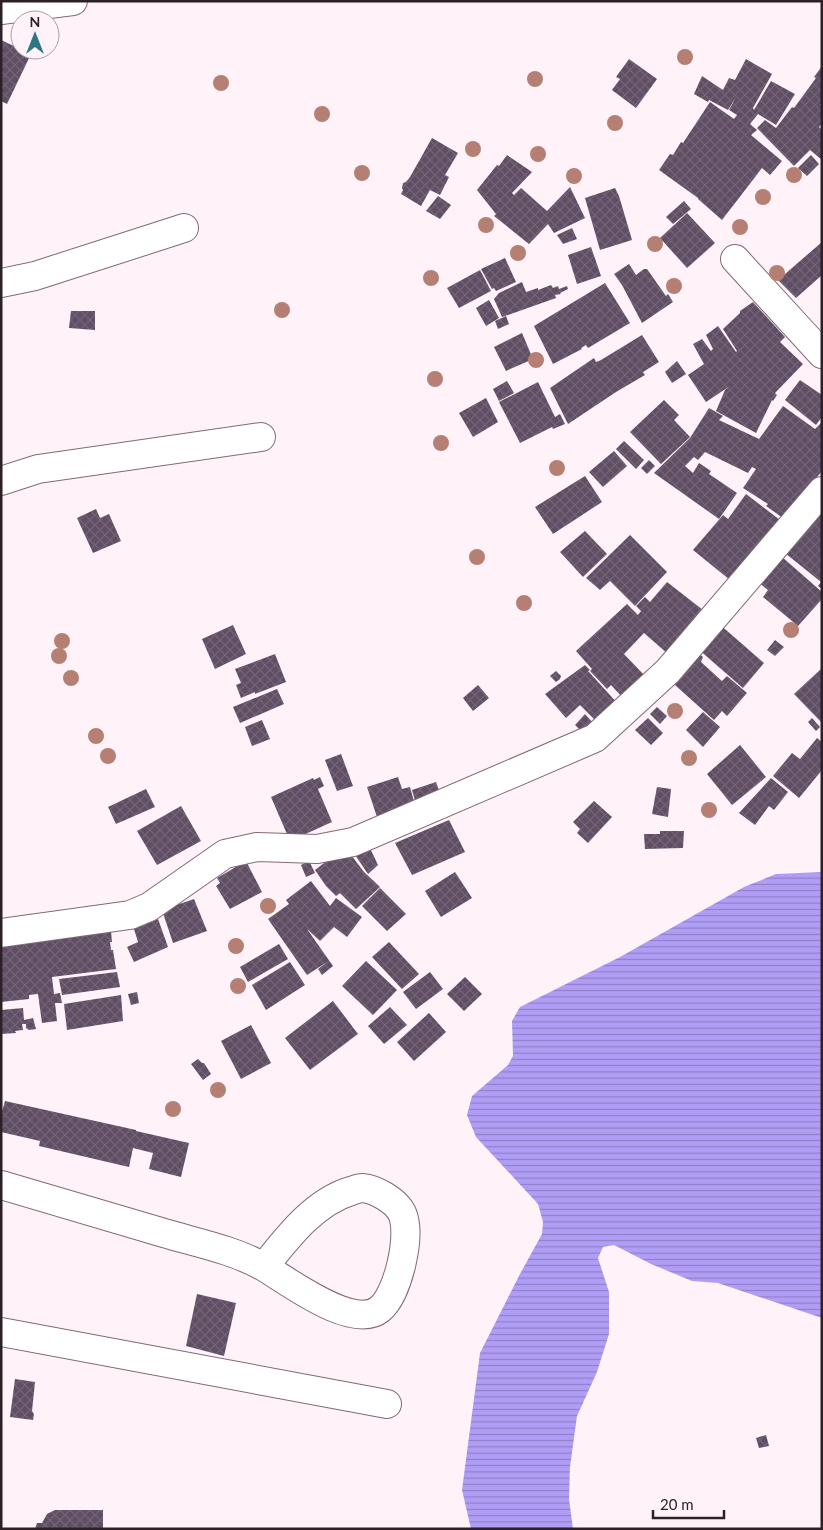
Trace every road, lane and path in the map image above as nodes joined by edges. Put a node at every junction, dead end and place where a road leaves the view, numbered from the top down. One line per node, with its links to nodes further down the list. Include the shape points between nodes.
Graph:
1 (73, 1): 2 (street)
2 (1, 10)
3 (184, 228): 5 (street, via 35,276)
4 (734, 259): 6 (street)
5 (1, 282)
6 (822, 354)
7 (261, 437): 8 (street, via 38,469)
8 (1, 481)
9 (822, 492): 10 (street, via 668,671 595,738 353,842 317,849 242,849 225,854 150,907 130,915)
10 (1, 933)
11 (1, 1185): 12 (street, via 218,1249)
12 (264, 1267): 12 (street, via 298,1289 348,1313 365,1315 378,1311 386,1303 402,1259 405,1229 402,1212 385,1195 362,1188 343,1194 306,1219)
13 (1, 1332): 14 (street)
14 (387, 1404)

